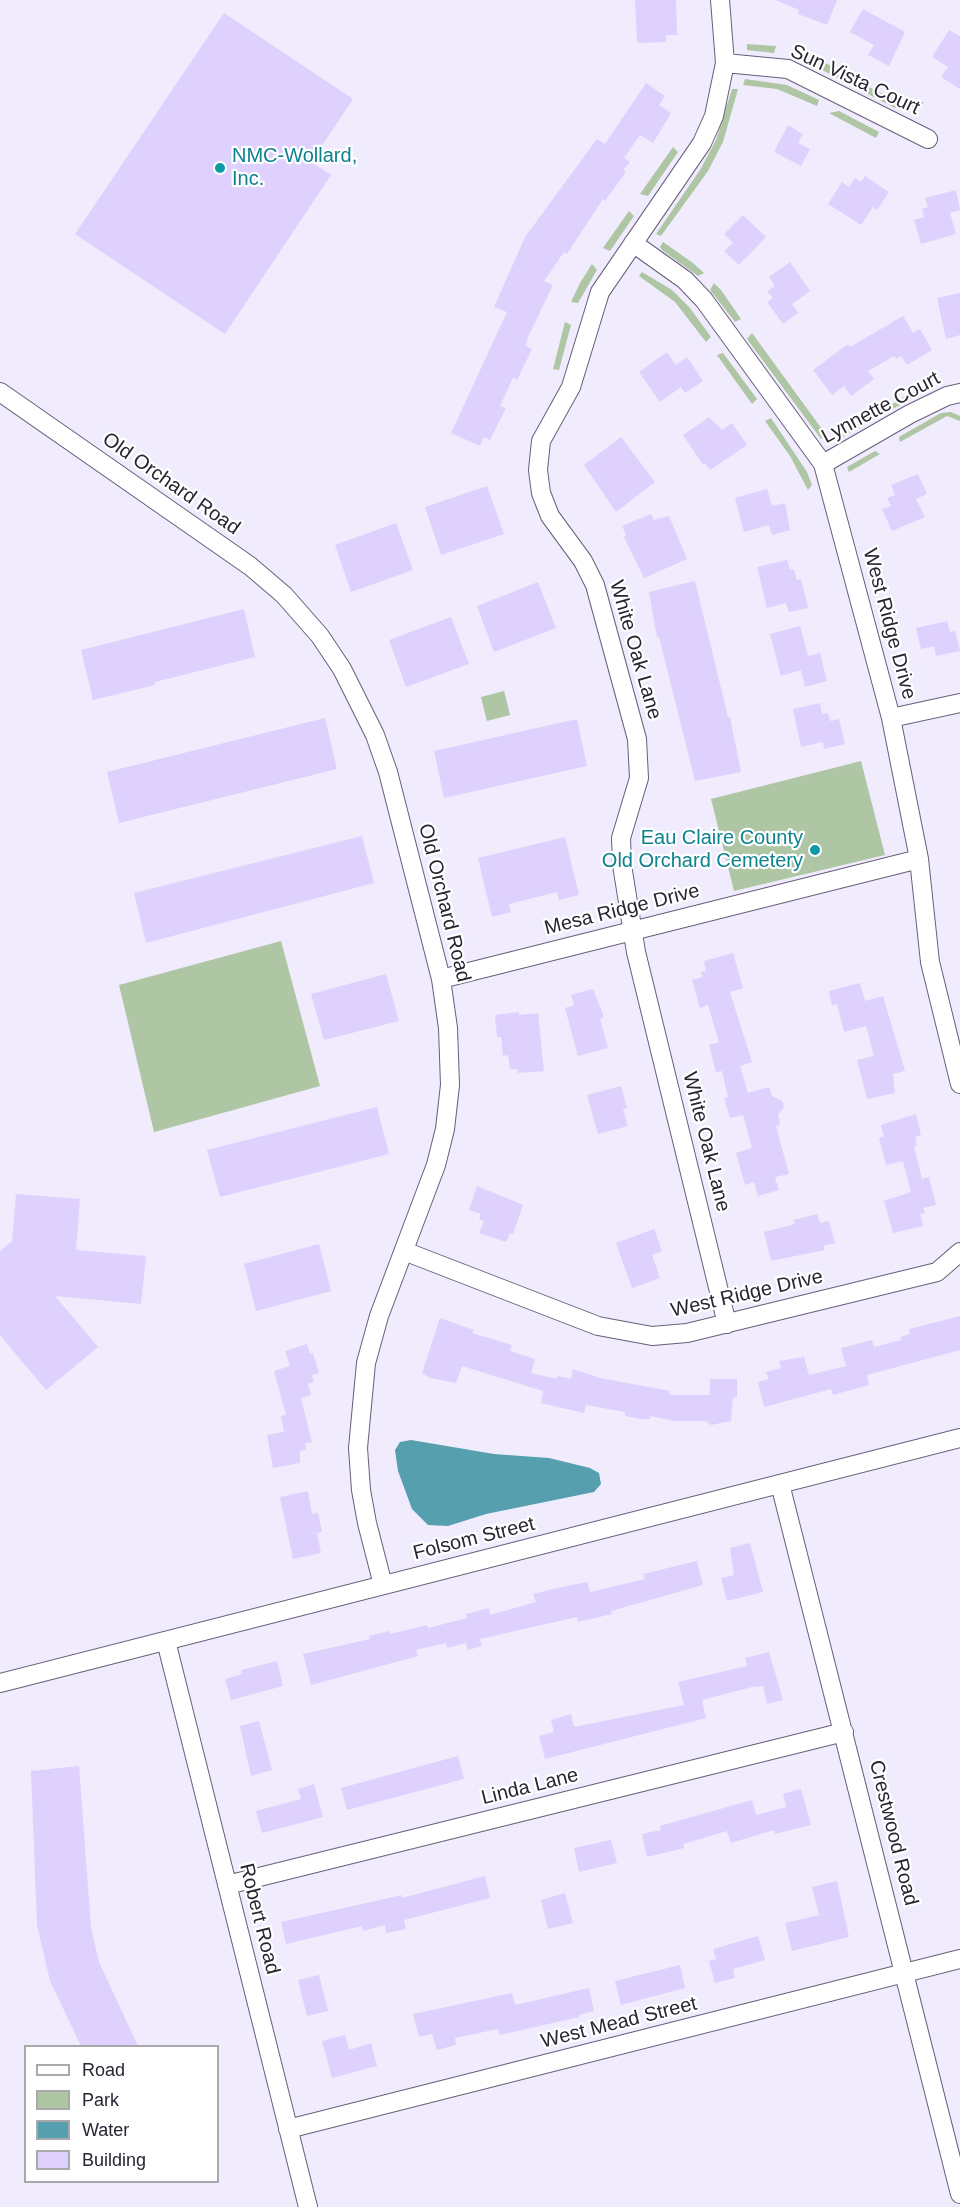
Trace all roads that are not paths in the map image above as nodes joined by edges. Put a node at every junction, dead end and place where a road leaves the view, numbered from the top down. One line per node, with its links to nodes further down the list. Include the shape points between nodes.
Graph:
1 (720, 0): 2 (street, White Oak Lane)
2 (725, 63): 3 (street, Sun Vista Court, via 788,69); 4 (street, White Oak Lane, via 714,116 702,143)
3 (928, 140)
4 (633, 243): 7 (street, West Ridge Drive, via 685,280 704,300); 11 (street, White Oak Lane, via 600,292 571,387 541,441 538,470 550,516 583,561 595,585 637,739 639,778 621,838)
5 (0, 393): 12 (street, Old Orchard Road, via 250,566 284,595 320,636 342,669 375,735)
6 (960, 393): 7 (street, Lynnette Court, via 910,414)
7 (823, 464): 9 (street, West Ridge Drive)
8 (960, 703): 9 (street)
9 (891, 718): 10 (street, West Ridge Drive)
10 (919, 859): 11 (street, Mesa Ridge Drive); 13 (street, West Ridge Drive, via 930,962)
11 (632, 931): 12 (street, Mesa Ridge Drive); 16 (street, White Oak Lane)
12 (441, 979): 14 (street, Old Orchard Road, via 450,1085 445,1129)
13 (960, 1084)
14 (404, 1251): 16 (street, West Ridge Drive, via 622,1332 652,1336); 19 (street, Old Orchard Road, via 376,1325 360,1411 361,1490)
15 (960, 1252): 16 (street, West Ridge Drive, via 937,1272)
16 (727, 1324)
17 (960, 1438): 18 (street, Folsom Street)
18 (780, 1484): 19 (street, Folsom Street); 22 (street, Crestwood Road)
19 (383, 1585): 20 (street, Folsom Street)
20 (166, 1641): 21 (street, Folsom Street); 23 (street, Robert Road)
21 (0, 1683)
22 (844, 1732): 23 (street, Linda Lane); 25 (street, Crestwood Road)
23 (227, 1885): 26 (street, Robert Road)
24 (960, 1959): 25 (street, West Mead Street)
25 (906, 1974): 26 (street, West Mead Street); 27 (street, Crestwood Road)
26 (288, 2128): 28 (street, Robert Road)
27 (960, 2194)
28 (308, 2207)

